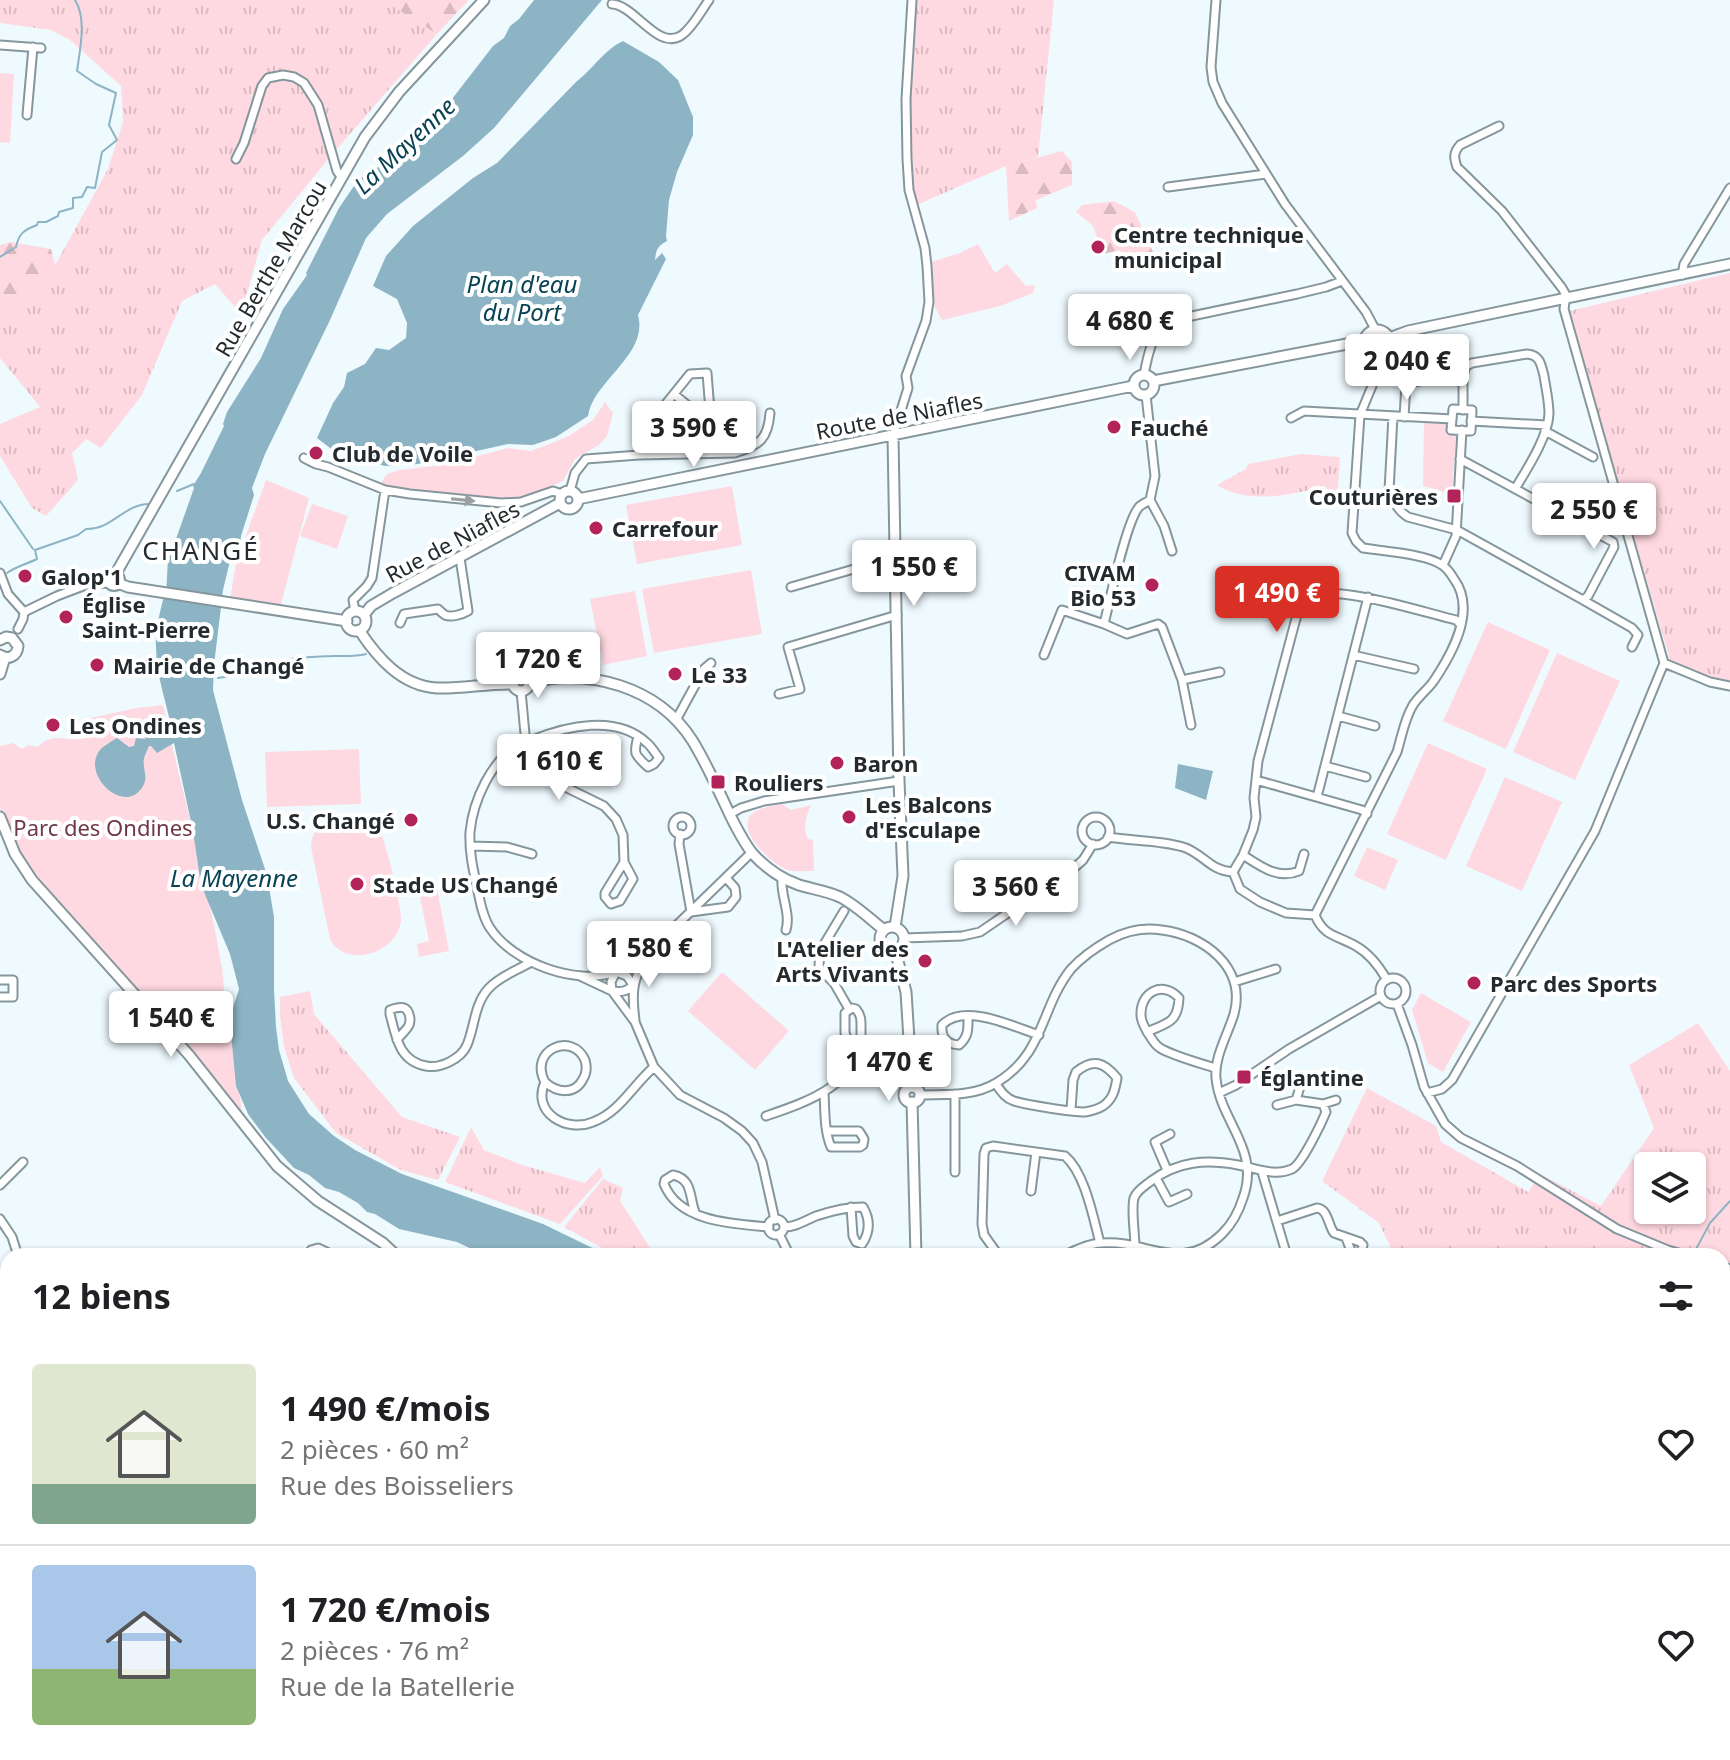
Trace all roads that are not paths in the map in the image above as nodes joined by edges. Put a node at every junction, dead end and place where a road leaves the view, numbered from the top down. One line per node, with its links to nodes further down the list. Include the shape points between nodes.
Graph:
1 (484, 0): 11 (street, Rue Berthe Marcou, via 399,92)
2 (709, 0): 5 (street, via 685,33 669,39 654,33 624,6)
3 (912, 0): 37 (street, via 907,159 929,302)
4 (1216, 0): 10 (street, via 1213,82)
5 (612, 4)
6 (0, 45): 7 (street, via 37,48)
7 (27, 115)
8 (1499, 126): 17 (street, via 1460,145 1455,150 1457,167 1502,211)
9 (236, 159): 11 (street, via 262,86 275,75 294,77 318,105)
10 (1266, 174): 12 (street); 16 (street)
11 (342, 178): 53 (street, Rue Berthe Marcou)
12 (1168, 187)
13 (1730, 188): 15 (street)
14 (1730, 264): 15 (street)
15 (1682, 275): 17 (street)
16 (1342, 281): 18 (street); 23 (street, via 1163,322 1153,342)
17 (1565, 299): 19 (street); 73 (street)
18 (1376, 331): 19 (street); 20 (street)
19 (1389, 338): 21 (street, via 1388,351)
20 (1365, 343): 21 (street); 23 (street)
21 (1376, 356): 29 (street)
22 (1447, 375): 31 (street, via 1406,384)
23 (1149, 378): 24 (street, via 1138,377); 26 (street, via 1153,390)
24 (1133, 386): 26 (street, via 1137,394); 37 (street, Route de Niafles)
25 (675, 395): 25 (street, via 690,374 707,373 710,411 697,413); 38 (street, via 639,437)
26 (1146, 395): 46 (street, via 1155,476)
27 (1463, 410): 33 (street, via 1453,409); 34 (street, via 1472,410); 35 (street, via 1466,366 1534,355 1541,362 1548,399)
28 (770, 413): 38 (street, via 766,435 749,449)
29 (1360, 415): 30 (street); 32 (street, via 1304,411); 51 (street, via 1352,524 1356,541 1363,548)
30 (1393, 416): 31 (street); 47 (street, via 1389,491 1394,502 1408,517)
31 (1404, 417): 33 (street)
32 (1291, 418)
33 (1452, 419): 36 (street, via 1451,430)
34 (1471, 421): 35 (street); 36 (street, via 1471,431)
35 (1546, 428): 39 (street); 42 (street)
36 (1462, 430): 41 (street)
37 (893, 436): 45 (street, Route de Niafles); 49 (street)
38 (639, 455): 44 (street, via 586,459)
39 (1593, 457)
40 (304, 458): 43 (street)
41 (1460, 459): 42 (street); 47 (street)
42 (1515, 489): 57 (street, via 1613,542)
43 (385, 490): 44 (street, one-way to 44, via 501,503 553,491); 59 (street, via 372,578 353,600)
44 (564, 496): 45 (street, via 576,494); 45 (street, Route de Niafles, via 564,508 570,510); 50 (street, Rue de Niafles)
45 (578, 499)
46 (1150, 500): 48 (street); 63 (street, via 1134,517)
47 (1457, 530): 51 (street); 57 (street)
48 (1172, 551)
49 (896, 557): 55 (street); 60 (street)
50 (460, 558): 59 (street, Rue de Niafles); 62 (street, via 468,611 449,616 438,609 413,612 404,614)
51 (1443, 565): 64 (street, via 1462,592)
52 (0, 573): 58 (street, via 8,594)
53 (114, 580): 54 (street); 61 (street, via 128,587)
54 (91, 583): 58 (street)
55 (791, 587)
56 (1368, 597): 64 (street); 70 (street); 90 (street, via 1312,592 1302,596)
57 (1583, 600): 68 (street, via 1632,628 1638,635)
58 (24, 612): 66 (street)
59 (359, 613): 61 (street, via 350,614); 65 (street, via 366,624)
60 (897, 615): 81 (street, via 788,647 800,689); 91 (street)
61 (347, 621): 65 (street)
62 (400, 623)
63 (1104, 624): 69 (street, via 1062,610); 77 (street, via 1127,634 1158,624)
64 (1460, 624): 94 (street, via 1446,661 1411,710)
65 (359, 630): 80 (street, via 379,657 419,684)
66 (15, 634): 67 (street); 71 (street, via 16,653)
67 (0, 640)
68 (1632, 647)
69 (1044, 655)
70 (1353, 655): 74 (street); 82 (street)
71 (2, 656): 76 (street)
72 (711, 663): 83 (street)
73 (1664, 663): 79 (street); 145 (street, via 1595,831 1452,1080)
74 (1414, 669)
75 (1220, 672): 77 (street)
76 (0, 674)
77 (1182, 680): 84 (street)
78 (529, 683): 80 (street, via 526,689); 80 (street, via 520,674 514,679); 83 (street, via 571,677 619,685 648,698)
79 (1730, 686)
80 (517, 687): 87 (street)
81 (779, 694)
82 (1338, 716): 85 (street); 88 (street)
83 (676, 720): 93 (street)
84 (1191, 725)
85 (1375, 726)
86 (638, 737): 87 (street, via 606,726 575,726)
87 (529, 740): 99 (street, via 520,737 520,744 485,782); 104 (street, via 553,781 604,806 616,819)
88 (1325, 766): 89 (street); 92 (street)
89 (1366, 777)
90 (1256, 780): 92 (street); 103 (street, via 1256,817)
91 (899, 781): 93 (street, via 764,801); 113 (street, via 903,876)
92 (1317, 797): 94 (street)
93 (730, 814): 100 (street)
94 (1367, 814): 112 (street)
95 (0, 817): 176 (street, via 32,880 189,1055 277,1166)
96 (680, 834): 111 (street)
97 (1108, 837): 98 (street); 98 (street, via 1105,821 1092,818 1082,831); 105 (street, via 1181,846 1218,870)
98 (1093, 844): 116 (street, via 1075,867 980,932)
99 (470, 846): 101 (street); 119 (street, via 488,926)
100 (752, 852): 106 (street); 107 (street)
101 (532, 854)
102 (1304, 854): 103 (street, via 1299,871 1282,875)
103 (1243, 855): 105 (street)
104 (624, 862): 104 (street, via 633,879 620,901 611,904 605,893)
105 (1233, 872): 112 (street, via 1240,889 1260,902 1286,913)
106 (782, 877): 114 (street); 115 (street, via 836,895)
107 (727, 879): 108 (street); 109 (street, via 736,897)
108 (706, 898): 109 (street); 111 (street)
109 (718, 909): 111 (street)
110 (844, 911): 131 (street, via 820,951 819,966)
111 (691, 912): 118 (street)
112 (1315, 915): 124 (street, via 1322,929 1372,957)
113 (895, 927): 115 (street); 116 (street)
114 (786, 930)
115 (884, 930): 117 (street, via 881,945)
116 (904, 938): 117 (street)
117 (895, 950): 147 (street, via 906,992)
118 (648, 953): 121 (street); 126 (street)
119 (531, 962): 122 (street); 136 (street, via 488,989 467,1046 453,1060 432,1067 413,1062)
120 (1276, 969): 125 (street)
121 (616, 972): 122 (street); 126 (street); 127 (street)
122 (579, 975): 127 (street)
123 (0, 980): 129 (street, via 13,980 13,997)
124 (1387, 980): 128 (street); 130 (street, via 1398,980 1406,988)
125 (1234, 982): 135 (street, via 1215,952 1193,939 1161,929 1125,933 1084,956 1072,969); 139 (street, via 1234,1012)
126 (633, 985): 127 (street); 133 (street)
127 (612, 991): 133 (street)
128 (1381, 996): 130 (street); 144 (street)
129 (0, 997)
130 (1397, 1004): 145 (street)
131 (849, 1009): 137 (street, via 845,1033); 137 (street, via 861,1014)
132 (968, 1016): 132 (street, via 947,1020 942,1025 944,1040 963,1042); 135 (street)
133 (635, 1022): 138 (street)
134 (1147, 1032): 134 (street, via 1140,1013 1144,1002 1152,991 1172,991 1179,998 1176,1016); 139 (street, via 1159,1048)
135 (1039, 1035): 141 (street, via 1024,1060)
136 (397, 1040)
137 (856, 1061): 143 (street)
138 (654, 1067): 140 (street, via 620,1104 582,1126 566,1125 550,1115 541,1098); 169 (street, via 680,1095 724,1118 753,1143)
139 (1215, 1068): 144 (street)
140 (545, 1082): 140 (street, via 540,1066 548,1051 563,1045 579,1051 586,1075 576,1088 559,1091)
141 (996, 1084): 146 (street); 152 (street, via 1012,1101)
142 (1300, 1087): 148 (street)
143 (824, 1092): 153 (street); 154 (street)
144 (1219, 1093): 158 (street)
145 (1427, 1093): 185 (street, via 1445,1124 1461,1138 1517,1166 1617,1229)
146 (955, 1094): 147 (street); 160 (street)
147 (915, 1095): 178 (street)
148 (1296, 1100): 150 (street); 151 (street)
149 (1336, 1100): 150 (street)
150 (1323, 1104): 161 (street, via 1326,1112 1299,1164)
151 (1277, 1105)
152 (1071, 1110): 152 (street, via 1086,1112 1111,1099 1117,1078 1110,1069 1100,1063 1076,1072)
153 (766, 1116)
154 (827, 1131): 154 (street, via 831,1147 863,1145 859,1131)
155 (1170, 1134): 159 (street, via 1155,1142)
156 (1036, 1152): 164 (street); 173 (street, via 1071,1161); 179 (street, via 986,1148 982,1224)
157 (23, 1162): 163 (street)
158 (1247, 1166): 159 (street, via 1197,1162); 161 (street); 182 (street, via 1238,1211)
159 (1167, 1170): 162 (street)
160 (955, 1172)
161 (1262, 1172): 170 (street)
162 (1156, 1178): 165 (street, via 1169,1202); 174 (street, via 1135,1196)
163 (0, 1185)
164 (1031, 1191)
165 (1187, 1194)
166 (851, 1207): 166 (street, via 863,1207 867,1214 868,1235 862,1244 853,1236); 172 (street)
167 (695, 1212): 167 (street, via 674,1201 665,1180 673,1175 684,1179); 171 (street, via 728,1223)
168 (0, 1219): 175 (street)
169 (775, 1220): 171 (street); 172 (street, via 782,1222)
170 (1277, 1221): 183 (street); 184 (street, via 1321,1208 1334,1233 1360,1242)
171 (769, 1227): 172 (street, via 772,1233)
172 (782, 1231): 177 (street)
173 (1100, 1243): 174 (street); 180 (street)
174 (1135, 1247): 181 (street)
175 (15, 1248)
176 (388, 1248)
177 (787, 1248)
178 (916, 1248)
179 (993, 1248)
180 (1085, 1248)
181 (1138, 1248)
182 (1206, 1248)
183 (1285, 1248)
184 (1362, 1248)
185 (1663, 1248)

